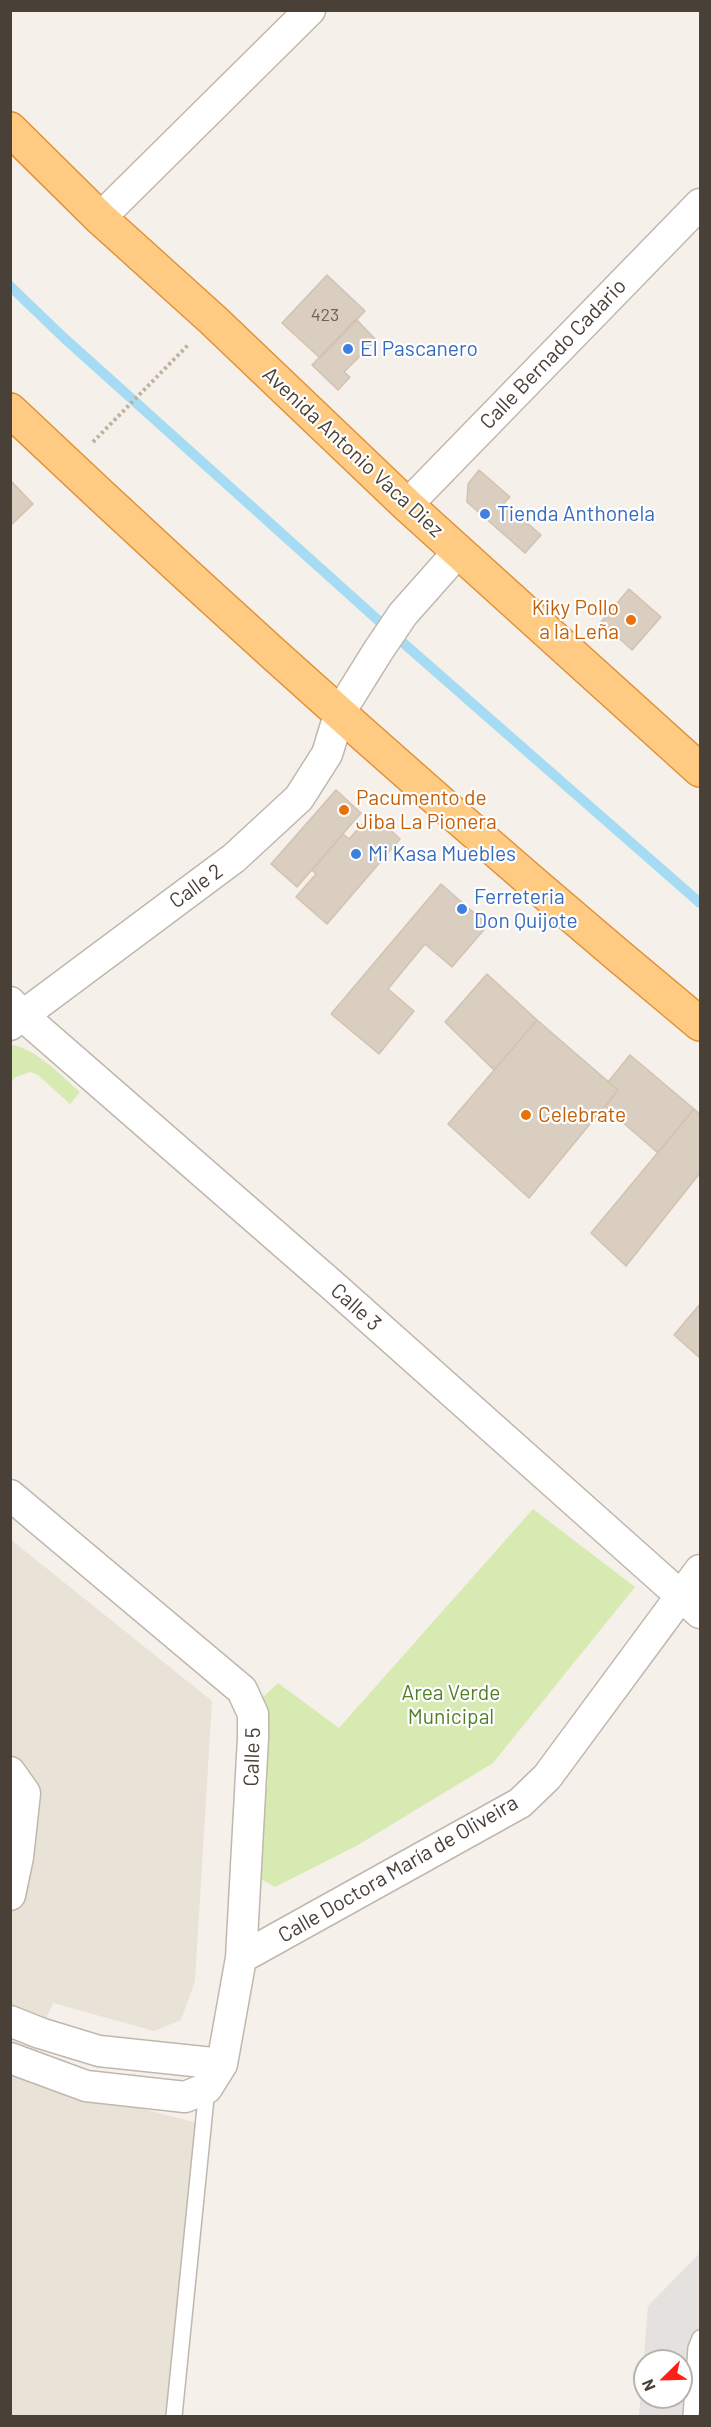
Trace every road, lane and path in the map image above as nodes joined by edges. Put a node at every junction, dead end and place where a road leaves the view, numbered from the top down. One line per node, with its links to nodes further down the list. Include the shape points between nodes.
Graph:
1 (310, 10): 4 (street)
2 (10, 129): 4 (highway, Avenida Antonio Vaca Diez)
3 (700, 204): 8 (street, Calle Bernado Cadario)
4 (100, 218): 5 (highway, Avenida Antonio Vaca Diez)
5 (213, 320): 7 (path); 8 (highway, Avenida Antonio Vaca Diez)
6 (10, 410): 10 (highway)
7 (120, 415)
8 (407, 505): 9 (highway, Avenida Antonio Vaca Diez)
9 (458, 552): 10 (street, Calle 2, via 403,614); 11 (highway, Avenida Antonio Vaca Diez)
10 (340, 712): 12 (street, Calle 2, via 327,754 299,798 234,858); 13 (highway)
11 (700, 770)
12 (14, 1014): 16 (street, Calle 3, via 332,1285)
13 (700, 1024)
14 (10, 1495): 19 (street, Calle 5, via 242,1690 253,1714 253,1738)
15 (700, 1570): 16 (street, Calle Doctora María de Oliveira)
16 (690, 1605): 19 (street, Calle Doctora María de Oliveira, via 547,1777 520,1803)
17 (10, 1772): 18 (street, via 25,1793)
18 (10, 1895)
19 (241, 1958): 22 (street, Calle 5)
20 (10, 2021): 22 (street, via 99,2051)
21 (10, 2058): 22 (street, via 86,2086 185,2097)
22 (214, 2076): 24 (lane)
23 (700, 2338): 25 (lane)
24 (174, 2416)
25 (691, 2416)

